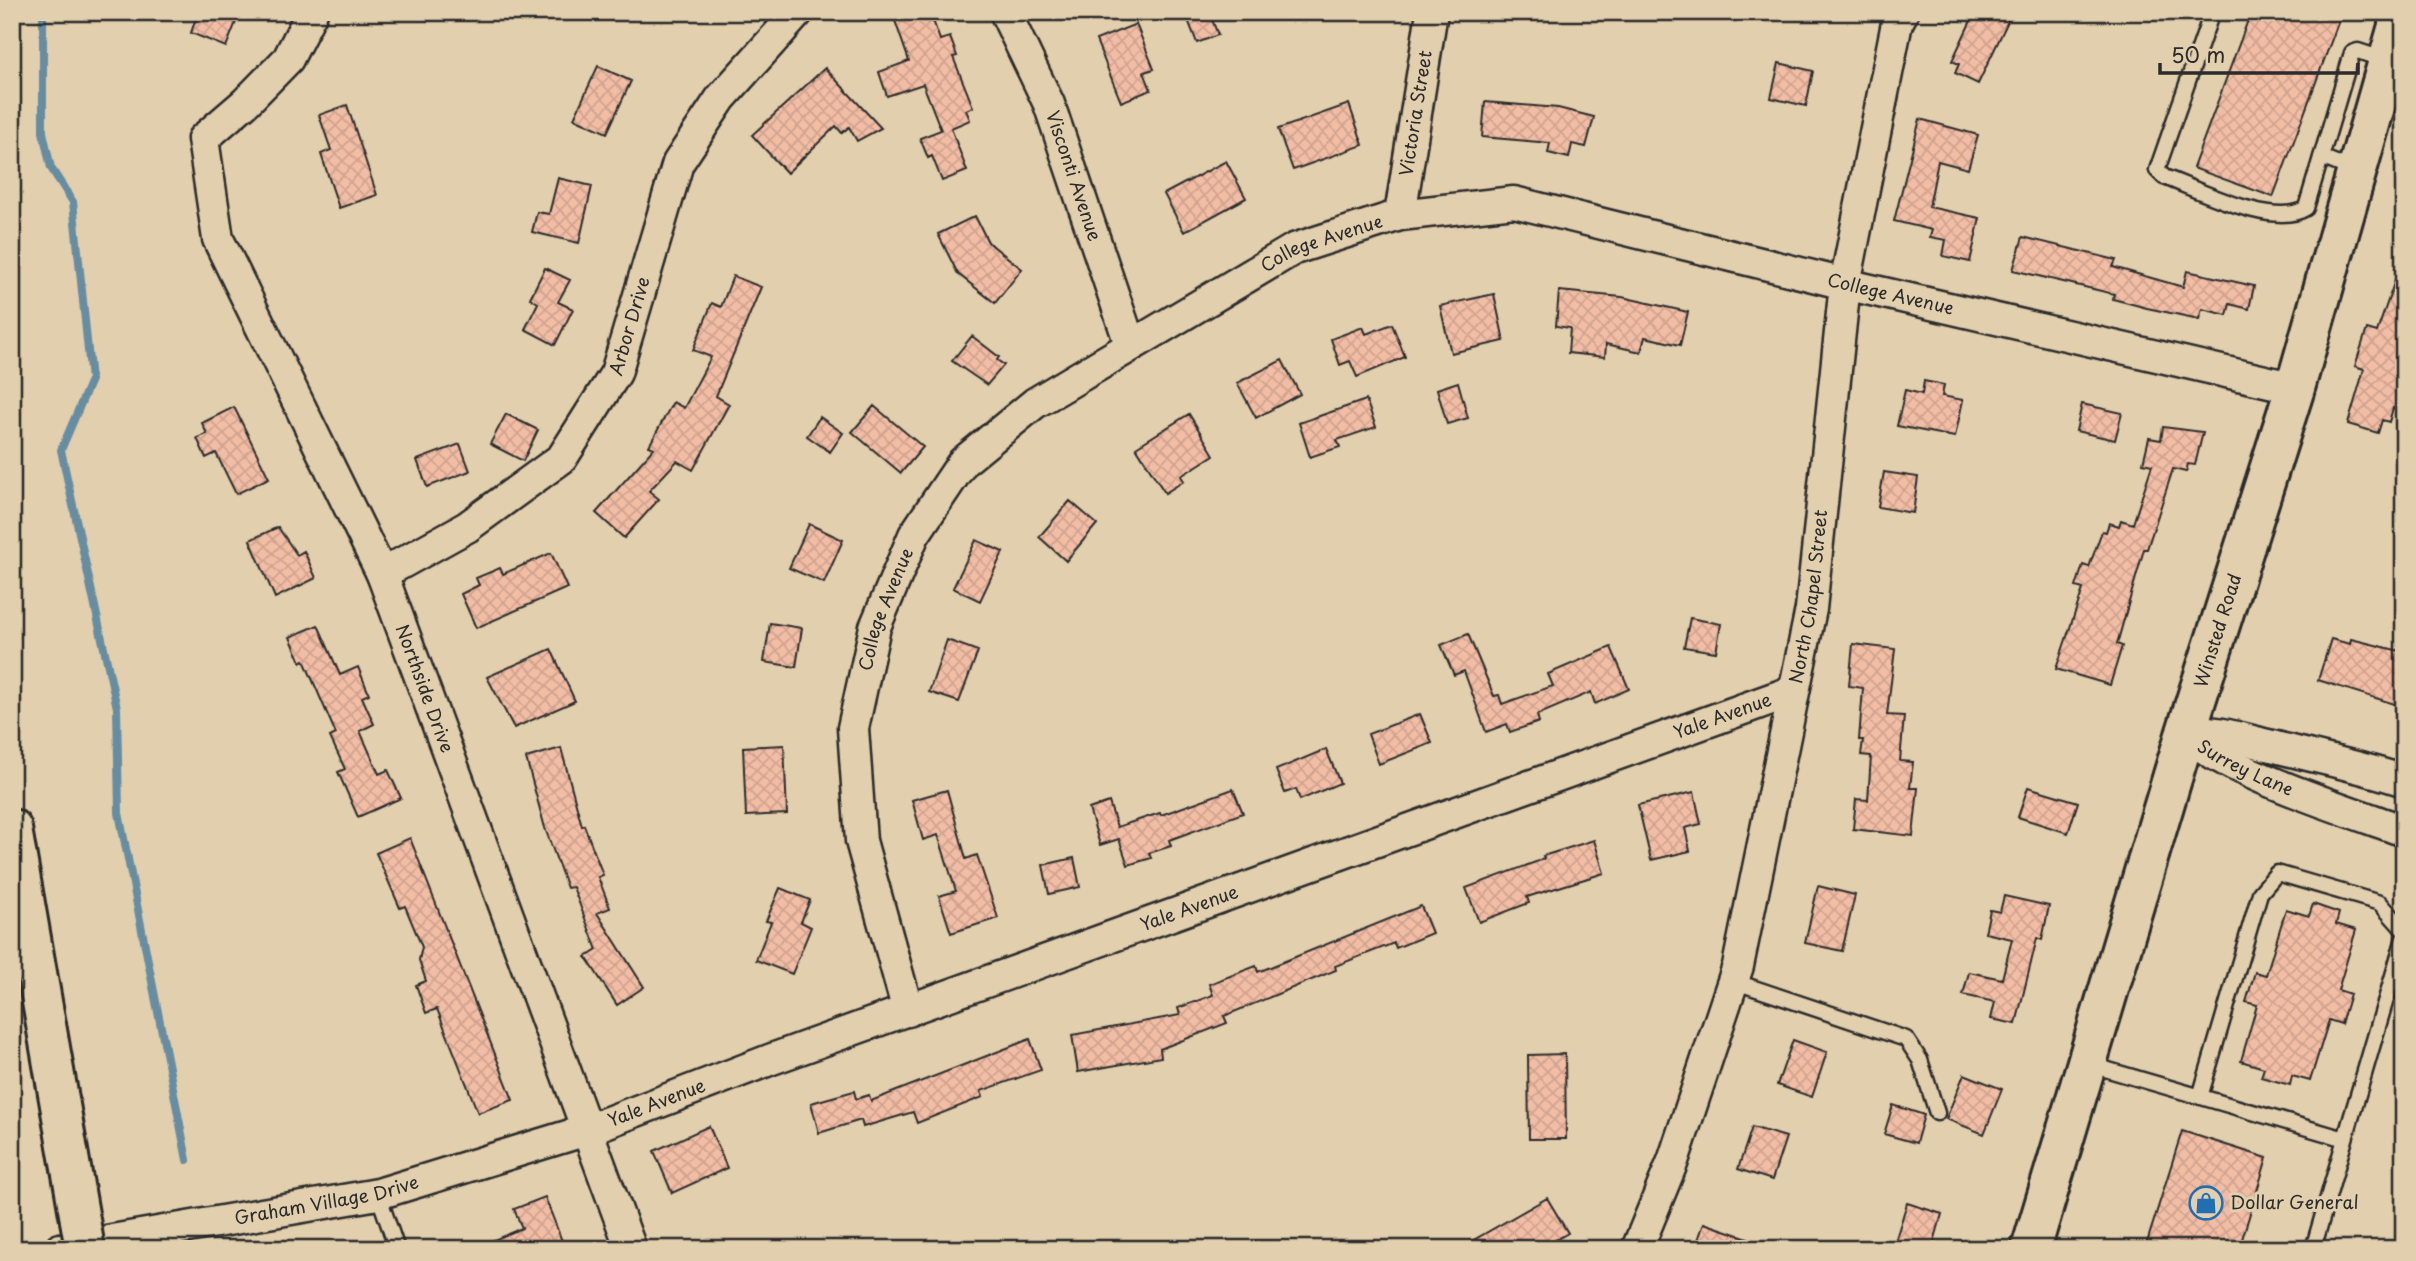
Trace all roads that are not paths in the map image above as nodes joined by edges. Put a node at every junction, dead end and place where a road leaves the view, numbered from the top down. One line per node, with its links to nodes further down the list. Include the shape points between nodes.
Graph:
1 (312, 12): 15 (street, Northside Drive, via 288,58 203,139 218,239)
2 (798, 12): 15 (street, Arbor Drive, via 721,99 678,163 616,373 562,458 467,527)
3 (1005, 12): 13 (street, Visconti Avenue, via 1049,104)
4 (1432, 12): 11 (street, Victoria Street)
5 (1903, 12): 12 (street, North Chapel Street, via 1897,23)
6 (2212, 12): 9 (lane, via 2159,173 2260,212 2294,213 2306,208)
7 (2402, 12): 8 (main road, Winsted Road)
8 (2389, 62): 9 (lane, via 2352,53); 10 (main road, Winsted Road)
9 (2321, 157): 10 (lane)
10 (2358, 172): 14 (main road, Winsted Road)
11 (1400, 215): 12 (street, College Avenue, via 1514,202); 13 (street, College Avenue, via 1294,249)
12 (1845, 284): 14 (street, College Avenue); 16 (street, North Chapel Street, via 1811,609)
13 (1130, 344): 24 (street, College Avenue, via 1035,403 963,462 914,535 875,626 853,728 861,841)
14 (2295, 388): 17 (main road, Winsted Road)
15 (382, 574): 28 (street, Northside Drive)
16 (1793, 691): 23 (street, North Chapel Street); 24 (street, Yale Avenue)
17 (2186, 732): 18 (street, Surrey Lane, via 2214,731); 20 (street, Surrey Lane, via 2234,766); 25 (main road, Winsted Road)
18 (2404, 781)
19 (12, 830): 31 (main road)
20 (2404, 831)
21 (2404, 930): 26 (lane, via 2380,903 2277,873 2260,893)
22 (2404, 938): 29 (lane)
23 (1733, 981): 27 (lane, via 1906,1039 1920,1060); 34 (street, North Chapel Street, via 1673,1161)
24 (908, 1011): 28 (street, Yale Avenue)
25 (2087, 1063): 26 (lane); 35 (main road, Winsted Road)
26 (2200, 1097): 29 (lane)
27 (1937, 1113)
28 (587, 1130): 30 (street, Graham Village Drive); 33 (street, Northside Drive)
29 (2345, 1139): 36 (lane)
30 (378, 1194): 31 (street, Graham Village Drive); 32 (lane)
31 (75, 1239)
32 (397, 1249)
33 (631, 1249)
34 (1637, 1249)
35 (2031, 1249)
36 (2313, 1249)

